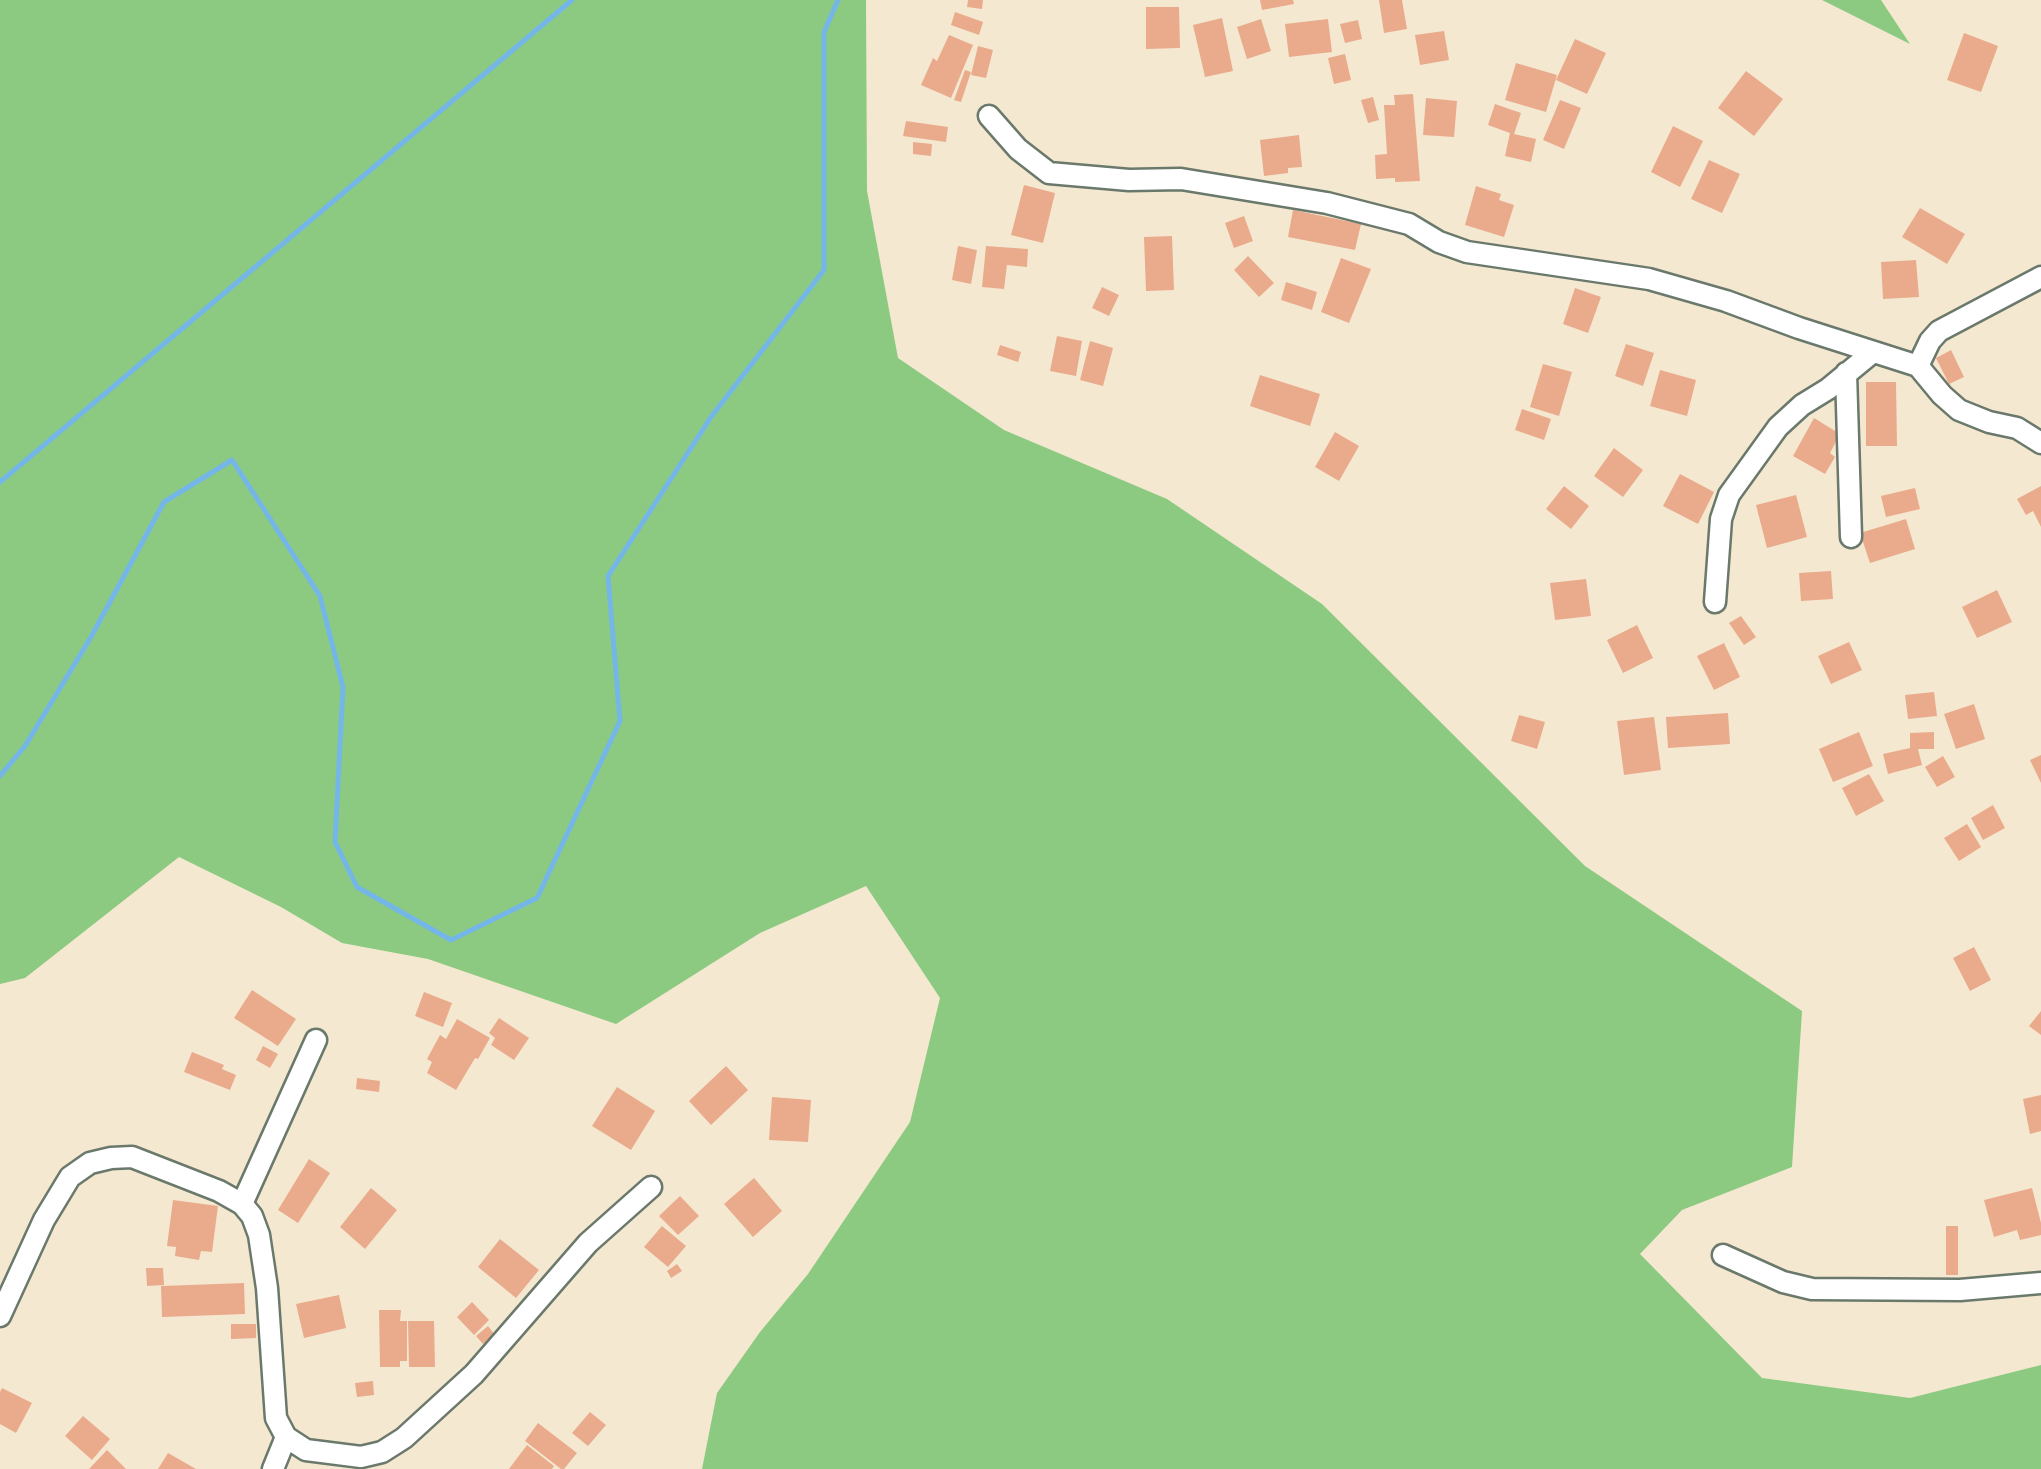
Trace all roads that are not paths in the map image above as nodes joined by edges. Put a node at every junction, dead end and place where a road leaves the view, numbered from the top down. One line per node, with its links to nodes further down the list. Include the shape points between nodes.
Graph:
1 (989, 116): 3 (street, via 1049,173 1180,178 1327,204 1409,224 1467,252 1649,279)
2 (2041, 277): 4 (street, via 1939,331)
3 (1873, 352): 4 (street); 5 (street)
4 (1918, 366): 6 (street, via 1959,410)
5 (1846, 373): 7 (street); 8 (street, via 1778,427 1730,495)
6 (2041, 443)
7 (1851, 538)
8 (1715, 602)
9 (316, 1040): 11 (street)
10 (650, 1187): 16 (street, via 588,1243 474,1374)
11 (242, 1204): 14 (street, via 132,1157 90,1163 70,1177 44,1220); 15 (street, via 258,1234 276,1418)
12 (1723, 1255): 13 (street, via 1812,1288 1960,1290)
13 (2041, 1283)
14 (0, 1316)
15 (286, 1437): 16 (street, via 306,1450); 17 (street)
16 (366, 1463)
17 (273, 1469)

